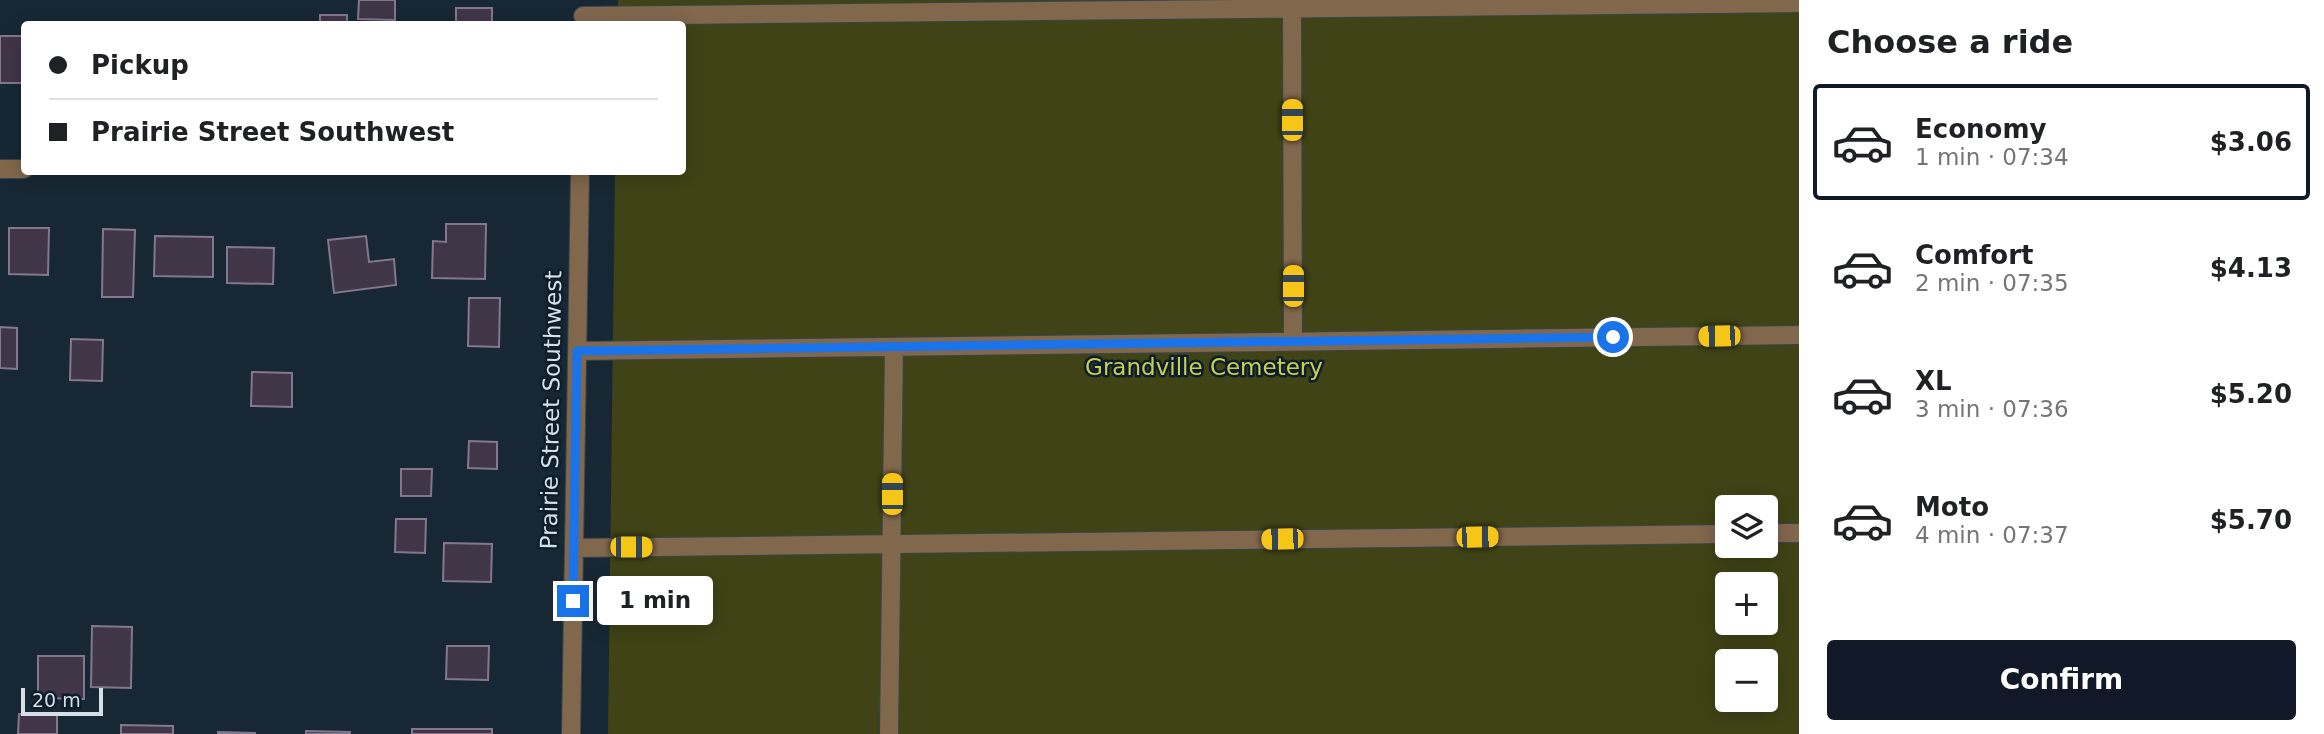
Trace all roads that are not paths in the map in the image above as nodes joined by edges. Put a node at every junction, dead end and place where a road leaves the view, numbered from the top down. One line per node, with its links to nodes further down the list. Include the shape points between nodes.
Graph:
1 (1799, 3): 2 (street)
2 (1292, 9): 3 (street); 8 (street)
3 (583, 14)
4 (0, 169): 5 (street)
5 (21, 169)
6 (580, 175): 10 (street, Prairie Street Southwest)
7 (1799, 335): 8 (street)
8 (1293, 341): 9 (street)
9 (894, 346): 10 (street); 14 (street)
10 (577, 351): 15 (street, Prairie Street Southwest)
11 (1778, 533): 12 (street)
12 (1799, 533)
13 (1715, 534): 14 (street)
14 (892, 544): 15 (street); 17 (street)
15 (574, 548): 16 (street, Prairie Street Southwest)
16 (571, 734)
17 (889, 734)

